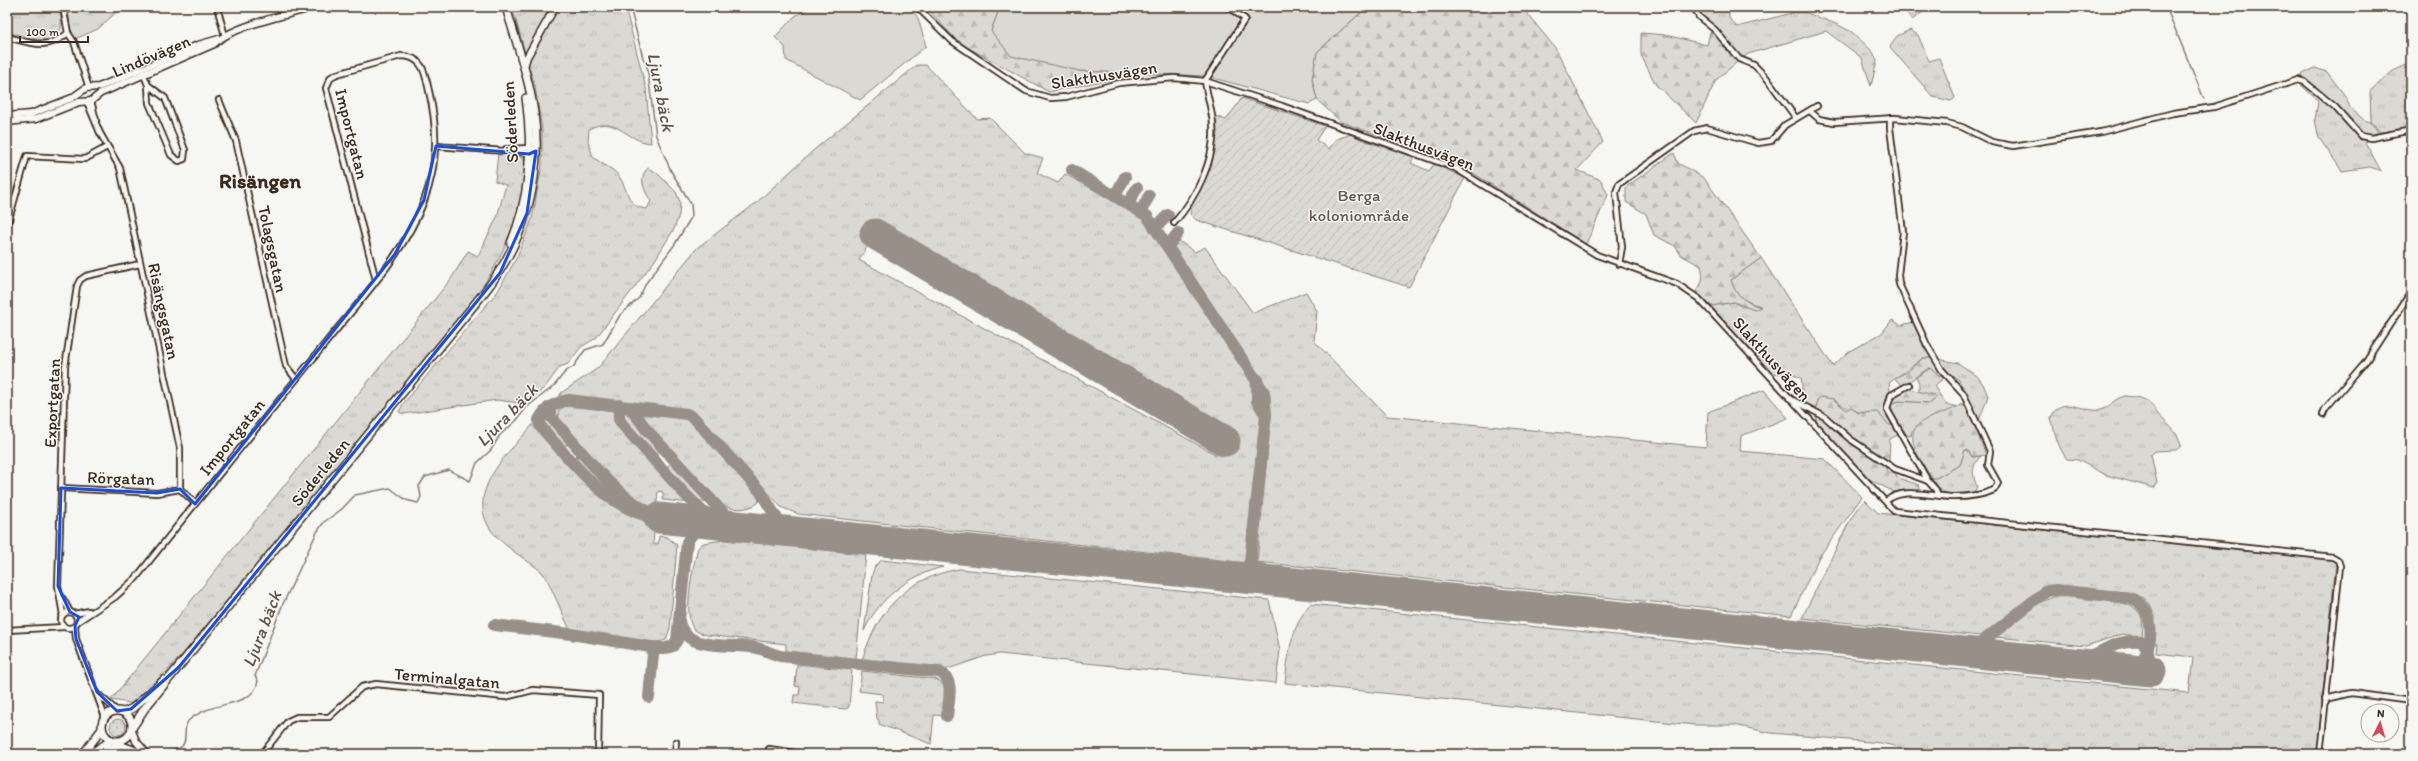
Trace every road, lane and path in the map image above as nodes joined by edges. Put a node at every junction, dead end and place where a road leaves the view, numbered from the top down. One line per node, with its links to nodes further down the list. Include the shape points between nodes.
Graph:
1 (62, 7): 9 (street)
2 (217, 7): 11 (street)
3 (315, 7): 11 (main road, Lindövägen, via 263,22)
4 (506, 7): 12 (main road, Söderleden)
5 (555, 7): 13 (main road)
6 (917, 7): 15 (street, Slakthusvägen, via 952,41 1037,96 1066,97 1119,83 1168,78)
7 (1228, 7): 15 (street, via 1245,19)
8 (1694, 7): 23 (street, via 1699,18 1716,30 1739,59 1754,65 1766,77)
9 (68, 33): 10 (street, via 54,43 45,45); 17 (street, via 74,42)
10 (7, 37)
11 (222, 38): 14 (main road, Lindövägen, via 198,45)
12 (520, 58): 13 (main road, Söderleden); 29 (main road, Söderleden, via 529,115)
13 (523, 68): 29 (main road, Söderleden, via 534,112)
14 (143, 72): 16 (street); 17 (main road, Lindövägen); 18 (main road, Lindövägen)
15 (1205, 81): 30 (street, via 1213,125 1211,150 1189,206); 33 (street, Slakthusvägen, via 1455,168 1550,227)
16 (148, 85): 16 (street, via 165,98 185,150 184,159 179,161 171,155 149,103)
17 (86, 90): 18 (main road); 18 (main road); 22 (main road, Lindövägen, via 31,114)
18 (89, 100): 25 (main road, Lindövägen, via 29,121); 28 (street, Risängsgatan, via 96,123)
19 (220, 100): 36 (street, Tolagsgatan, via 236,141 286,366)
20 (1817, 106): 21 (street)
21 (1810, 111): 23 (street); 24 (street, via 1819,119 1834,122)
22 (7, 116)
23 (1796, 118): 33 (street, via 1771,141 1758,143 1708,128 1694,131 1619,184 1616,192 1622,247)
24 (1890, 118): 26 (street, via 1952,124 1992,142 2019,145 2100,132 2180,111 2214,107 2298,80 2305,82 2335,108 2361,136 2371,138 2407,131); 43 (street, via 1903,232 1899,284 1923,338 1942,370 1963,393 1990,451 1988,464 1998,483 1994,490 1982,494 1956,497)
25 (7, 122)
26 (2411, 135)
27 (436, 146): 29 (street); 34 (street, Importgatan, via 430,180 413,226); 34 (street, Importgatan, via 435,121 425,73 416,59 401,56 337,74 327,82 326,88)
28 (108, 147): 31 (street, via 85,159 27,156); 32 (street, Risängsgatan, via 120,168)
29 (531, 151): 55 (main road, Söderleden, via 532,190 520,232 500,273)
30 (1174, 223)
31 (7, 226)
32 (140, 264): 41 (street, Exportgatan, via 86,276 77,286 65,367); 42 (street, Risängsgatan, via 180,448)
33 (1619, 264): 38 (street, Slakthusvägen, via 1677,284 1699,299)
34 (376, 280): 36 (street, Importgatan)
35 (2411, 292): 39 (street, via 2366,361)
36 (296, 379): 45 (street, Importgatan)
37 (1909, 385): 40 (street, via 1891,395 1887,409 1903,433)
38 (1788, 398): 40 (street, via 1825,417 1850,439 1894,469); 44 (street, Slakthusvägen)
39 (2323, 414)
40 (1928, 481): 43 (street)
41 (61, 488): 42 (street, Rörgatan, via 157,493); 46 (street, Exportgatan)
42 (180, 489): 45 (street)
43 (1937, 494): 44 (street, via 1926,496 1900,493)
44 (1886, 501): 57 (street, Slakthusvägen, via 1894,511 1903,513 2333,557 2338,560 2340,566)
45 (195, 503): 47 (street, Importgatan, via 136,578)
46 (59, 592): 48 (street, Exportgatan); 49 (street, Exportgatan)
47 (103, 605): 48 (street, Importgatan, via 84,613); 50 (street, Importgatan)
48 (72, 613): 49 (street, Importgatan); 50 (street, Exportgatan)
49 (62, 617): 51 (street); 52 (street, Exportgatan)
50 (76, 624): 52 (street, Importgatan); 54 (street)
51 (48, 626): 52 (street); 53 (street)
52 (66, 628): 54 (street)
53 (7, 630)
54 (76, 639): 56 (street)
55 (179, 667): 59 (main road, Söderleden, via 141,706); 62 (main road, Söderleden, via 145,708)
56 (97, 692): 59 (street, via 107,704); 60 (street)
57 (2326, 698): 58 (street, via 2351,693); 74 (street, Slakthusvägen)
58 (2411, 701)
59 (123, 713): 60 (main road); 62 (main road)
60 (105, 717): 61 (main road)
61 (102, 729): 63 (main road, via 106,737); 66 (main road)
62 (132, 729): 63 (main road, via 123,740); 69 (main road, via 136,741)
63 (115, 742): 67 (main road); 68 (main road); 69 (main road)
64 (676, 742): 72 (street)
65 (768, 749): 73 (street)
66 (83, 754)
67 (90, 754)
68 (98, 754)
69 (146, 754)
70 (262, 754): 71 (street, Terminalgatan, via 288,720 297,717 329,717 362,687 376,684 505,697 539,690 600,696)
71 (598, 754)
72 (675, 754)
73 (804, 754)
74 (2320, 754)

